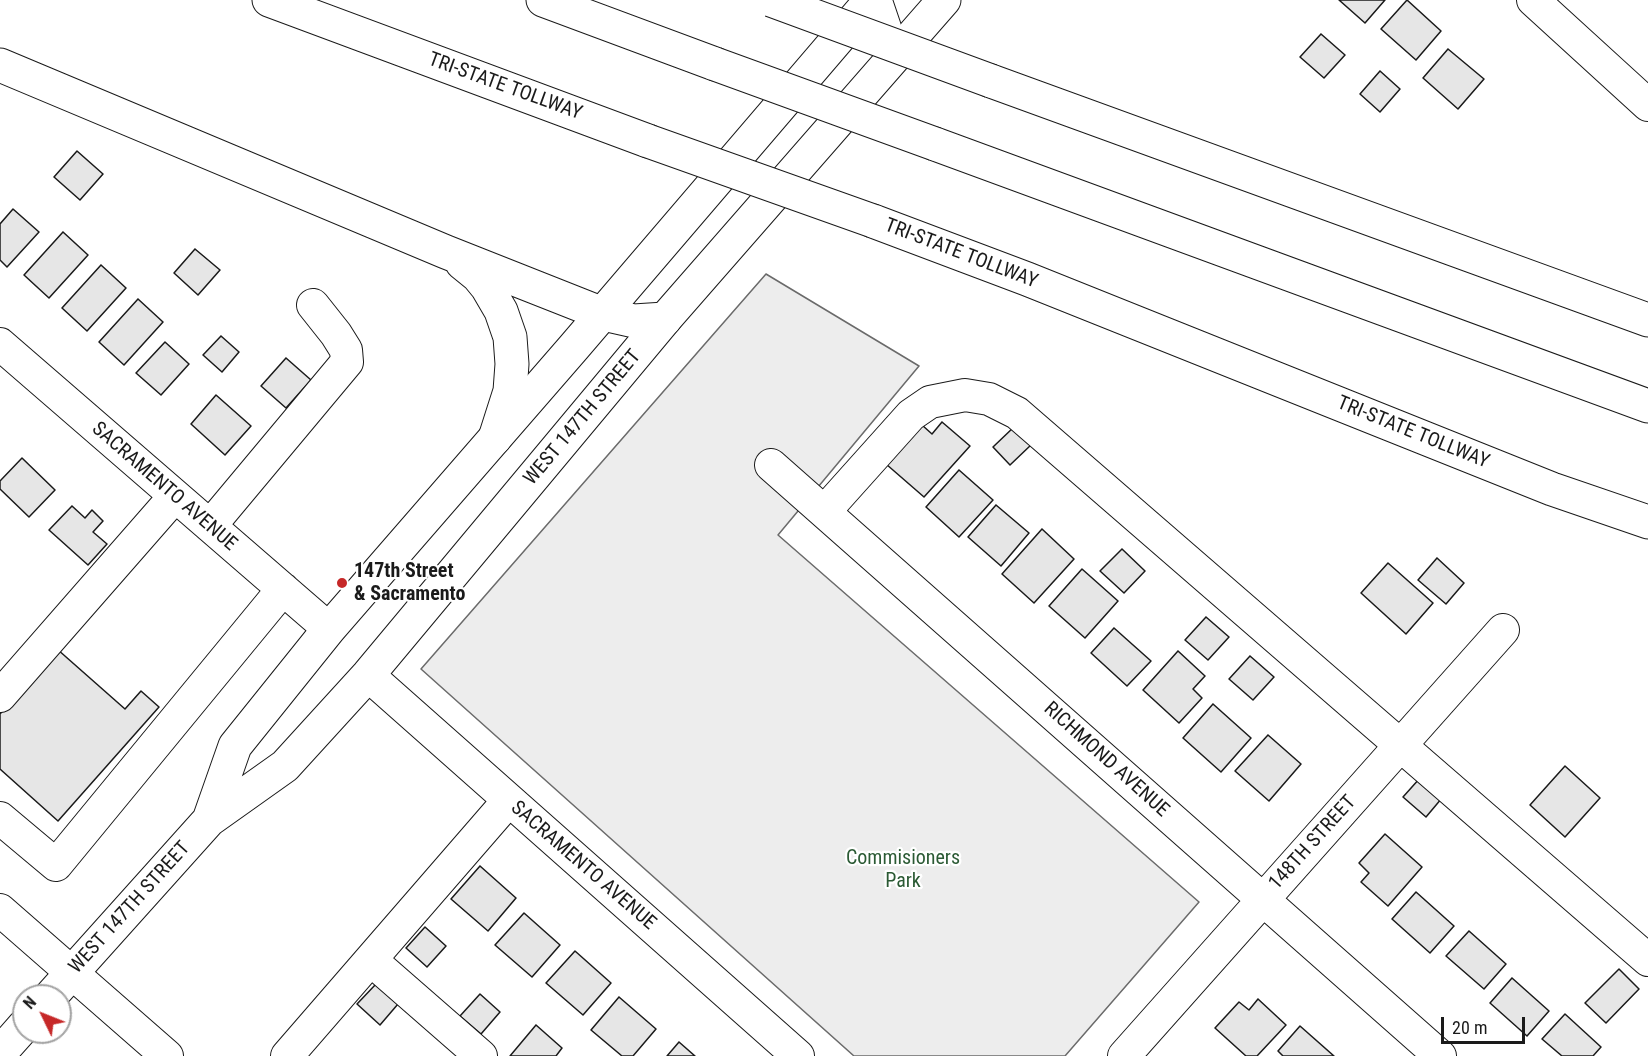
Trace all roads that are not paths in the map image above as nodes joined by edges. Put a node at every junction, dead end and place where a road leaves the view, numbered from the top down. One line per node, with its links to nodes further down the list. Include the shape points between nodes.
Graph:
1 (269, 0): 19 (main road, TRI-STATE TOLLWAY, bridge, via 1027,279)
2 (543, 0): 16 (main road, bridge)
3 (771, 0): 14 (main road, bridge)
4 (873, 0): 7 (main road); 12 (main road, WEST 147TH STREET)
5 (944, 0): 7 (main road, WEST 147TH STREET)
6 (1533, 0): 9 (street)
7 (894, 56): 13 (main road, WEST 147TH STREET)
8 (0, 65): 10 (main road)
9 (1648, 105)
10 (446, 252): 12 (main road); 17 (main road, via 478,276 506,324 511,377)
11 (313, 305): 23 (street, via 346,350 347,362)
12 (603, 314): 13 (main road, via 634,321); 17 (main road, WEST 147TH STREET)
13 (665, 319): 28 (main road, WEST 147TH STREET)
14 (1648, 320)
15 (0, 344): 20 (street, SACRAMENTO AVENUE)
16 (1648, 406)
17 (495, 438): 26 (main road, WEST 147TH STREET)
18 (771, 465): 21 (street, RICHMOND AVENUE)
19 (1552, 489): 22 (main road, TRI-STATE TOLLWAY); 24 (main road)
20 (175, 496): 23 (street, SACRAMENTO AVENUE); 29 (street)
21 (825, 511): 30 (street, via 910,415 930,402 965,395 989,399 1017,413); 34 (street, RICHMOND AVENUE)
22 (1648, 522)
23 (210, 526): 25 (street, SACRAMENTO AVENUE)
24 (1648, 543)
25 (283, 590): 26 (street, SACRAMENTO AVENUE); 32 (street, via 56,865)
26 (329, 629): 33 (main road, WEST 147TH STREET, via 234,746)
27 (1503, 630): 30 (street, 148TH STREET)
28 (368, 675): 31 (street, SACRAMENTO AVENUE); 33 (main road, WEST 147TH STREET, via 285,766)
29 (0, 696)
30 (1400, 746): 34 (street, 148TH STREET); 37 (street)
31 (509, 801): 36 (street); 45 (street, SACRAMENTO AVENUE)
32 (0, 818)
33 (209, 820): 38 (main road, WEST 147TH STREET)
34 (1263, 899): 46 (street, 148TH STREET); 47 (street, RICHMOND AVENUE)
35 (0, 910): 38 (street)
36 (371, 960): 43 (street); 44 (street)
37 (1648, 960)
38 (61, 984)
39 (72, 991): 42 (street)
40 (12, 1040): 41 (main road)
41 (0, 1053)
42 (167, 1056)
43 (287, 1056)
44 (481, 1056)
45 (798, 1056)
46 (1124, 1056)
47 (1440, 1056)

